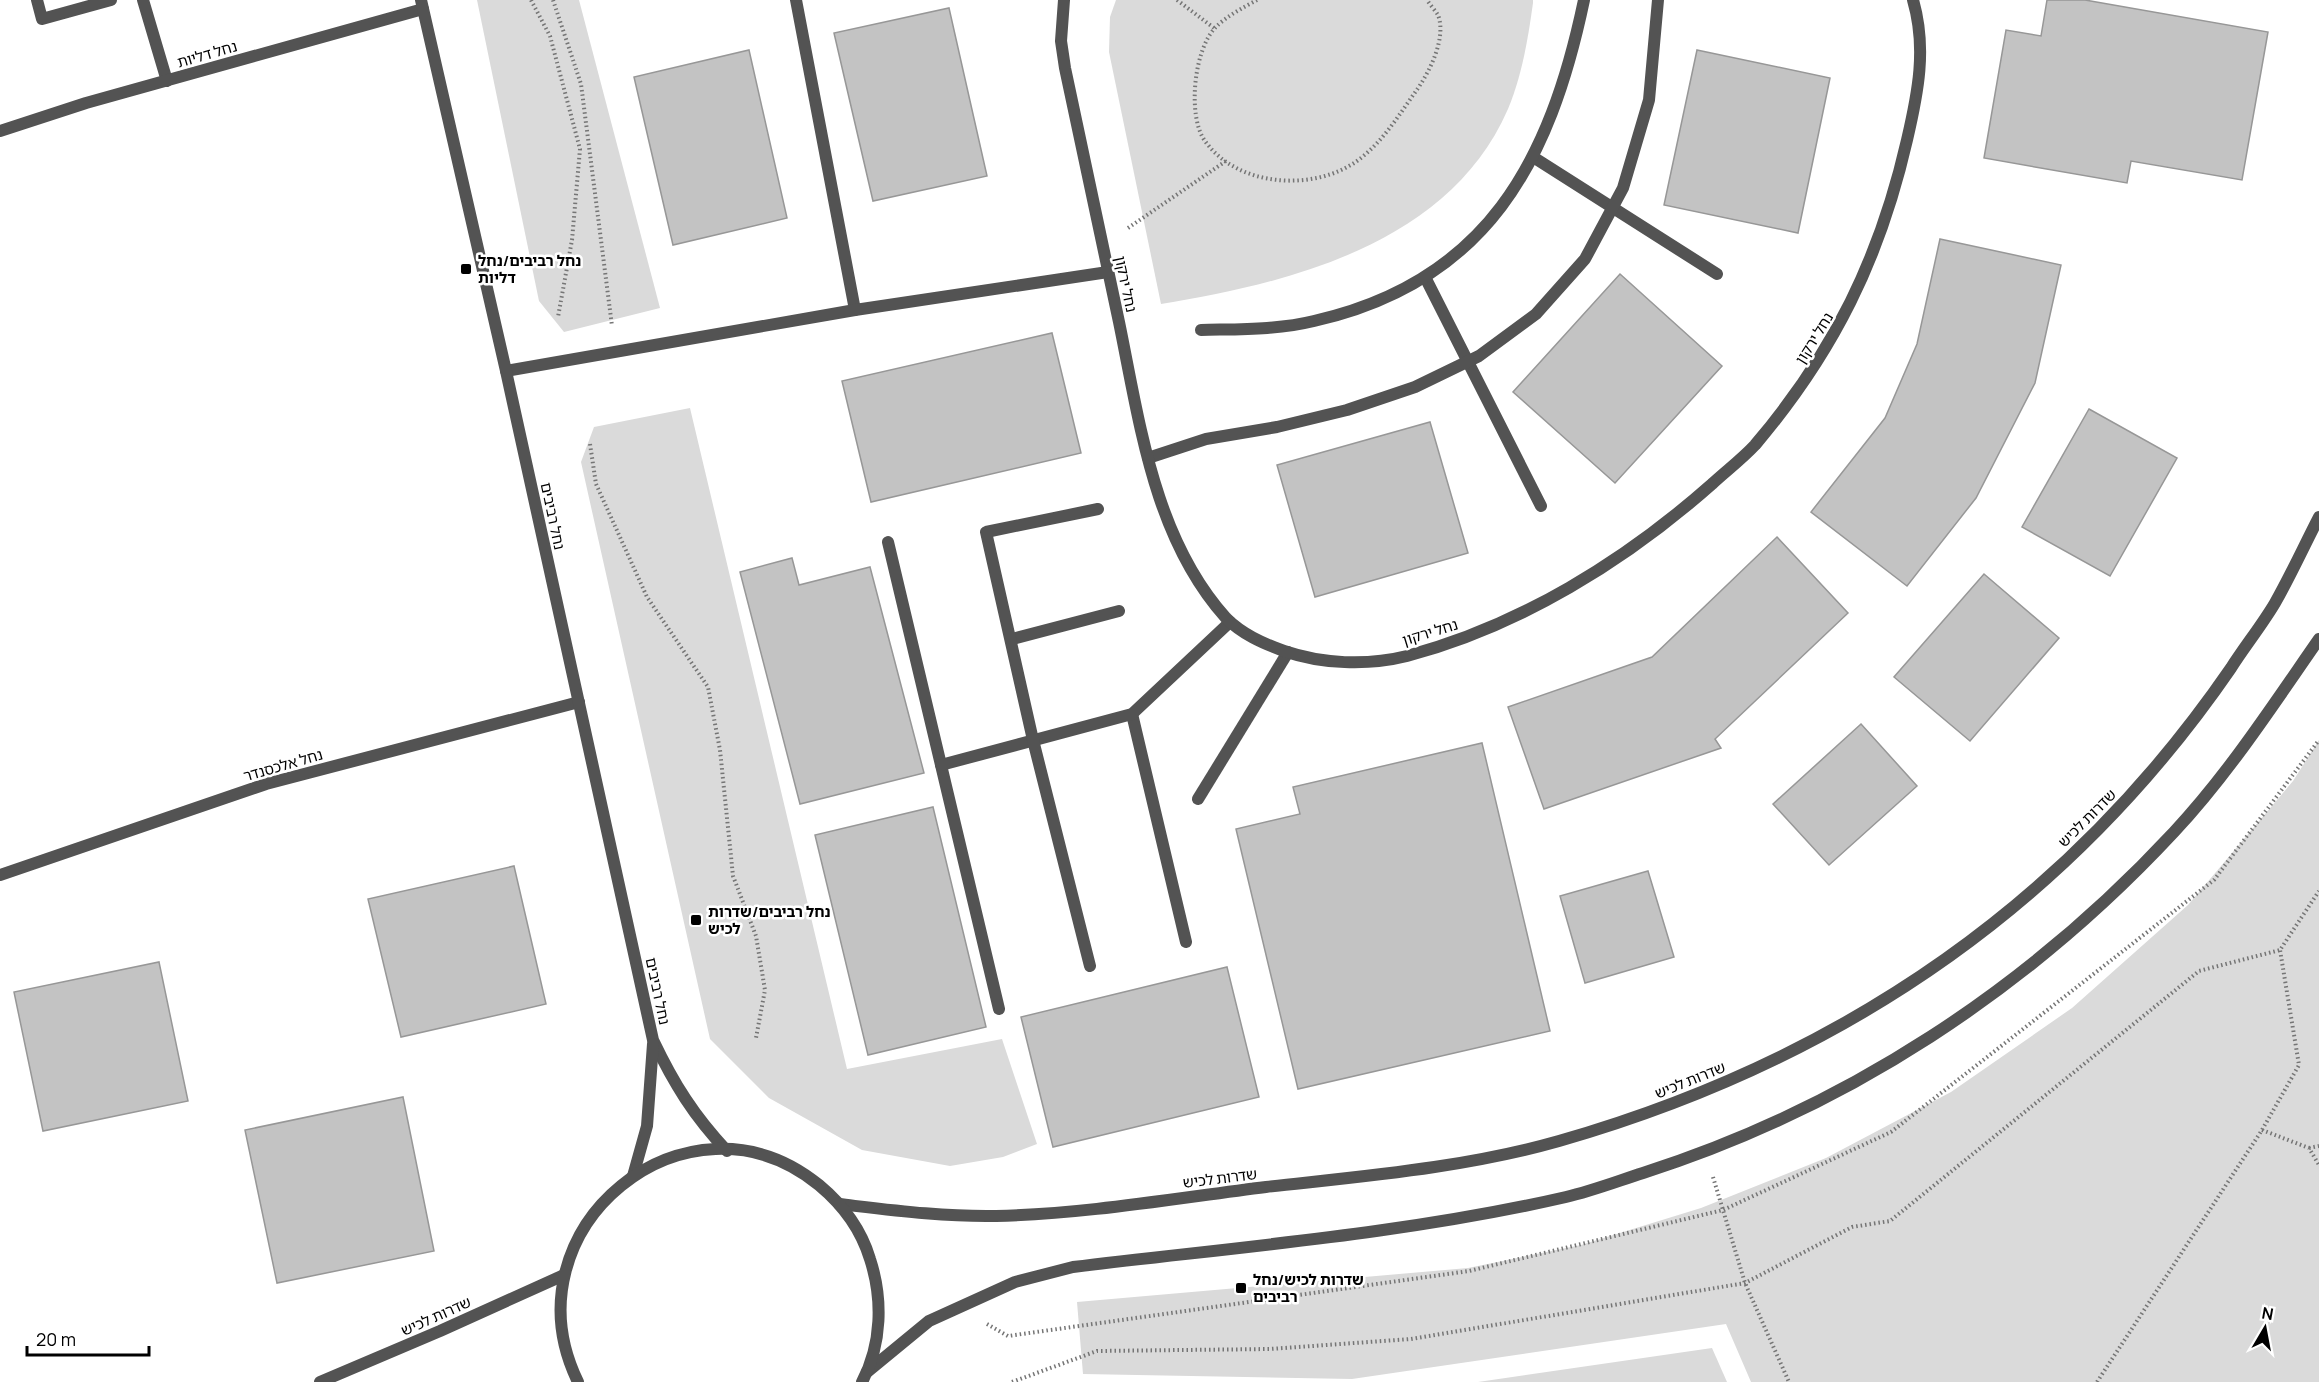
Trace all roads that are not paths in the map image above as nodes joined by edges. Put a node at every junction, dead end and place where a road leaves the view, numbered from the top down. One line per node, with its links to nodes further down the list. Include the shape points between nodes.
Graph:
1 (37, 0): 2 (street, via 42,19)
2 (111, 0)
3 (143, 0): 10 (street)
4 (796, 0): 17 (street)
5 (1064, 0): 14 (street, נחל ירקון, via 1061,41 1065,68)
6 (1584, 0): 12 (street, via 1572,58 1550,124)
7 (1659, 0): 13 (street, via 1649,100 1623,188)
8 (1913, 0): 30 (street, נחל ירקון, via 1921,52 1918,90 1901,166 1876,248 1846,315 1800,387 1752,448 1683,510 1613,561 1548,599 1472,635 1404,657 1353,662 1311,660)
9 (422, 5): 10 (street, נחל דליות); 20 (street, נחל רביבים)
10 (167, 81): 11 (street, נחל דליות)
11 (0, 131)
12 (1533, 157): 13 (street); 16 (street, via 1489,224 1451,260)
13 (1612, 208): 15 (street); 19 (street, via 1585,259 1536,314)
14 (1108, 272): 17 (street); 21 (street, נחל ירקון)
15 (1717, 274)
16 (1425, 278): 18 (street, via 1362,308 1312,322 1258,329); 19 (street)
17 (855, 310): 20 (street)
18 (1201, 330)
19 (1467, 362): 21 (street, via 1415,387 1347,410 1206,439); 22 (street)
20 (506, 371): 31 (street, נחל רביבים)
21 (1148, 458): 27 (street, נחל ירקון, via 1175,541 1198,584)
22 (1540, 507)
23 (1098, 509): 28 (street, via 986,532)
24 (2319, 517): 43 (street, שדרות לכיש, via 2274,604 2194,720 2133,794 2033,893 1950,958 1863,1013 1772,1062 1685,1100 1556,1142 1440,1167 1065,1212 994,1216)
25 (888, 542): 34 (street)
26 (1119, 611): 28 (street)
27 (1230, 622): 30 (street, נחל ירקון, via 1259,642); 32 (street)
28 (1012, 639): 33 (street)
29 (2319, 639): 45 (street, via 2240,754 2174,832 2070,934 1983,1004 1891,1061 1797,1112 1705,1153 1571,1196 1450,1222 1073,1267 1015,1282 929,1321)
30 (1288, 652): 35 (street)
31 (579, 702): 36 (street, נחל אלכסנדר, via 266,784); 40 (street, נחל רביבים)
32 (1132, 714): 33 (street); 37 (street)
33 (1033, 740): 34 (street); 38 (street)
34 (941, 765): 39 (street)
35 (1198, 799)
36 (0, 875)
37 (1186, 942)
38 (1090, 966)
39 (999, 1009)
40 (653, 1040): 41 (street, נחל רביבים, via 675,1086 701,1124); 42 (street, נחל רביבים, via 647,1126)
41 (727, 1151): 42 (street, via 669,1158); 43 (street, via 764,1157 797,1171)
42 (633, 1176): 44 (street, via 609,1195 589,1219 569,1255)
43 (839, 1204): 45 (street, via 860,1233 876,1282 879,1323)
44 (564, 1275): 46 (street, שדרות לכיש); 47 (street, via 562,1334)
45 (864, 1377)
46 (320, 1382)
47 (578, 1382)

